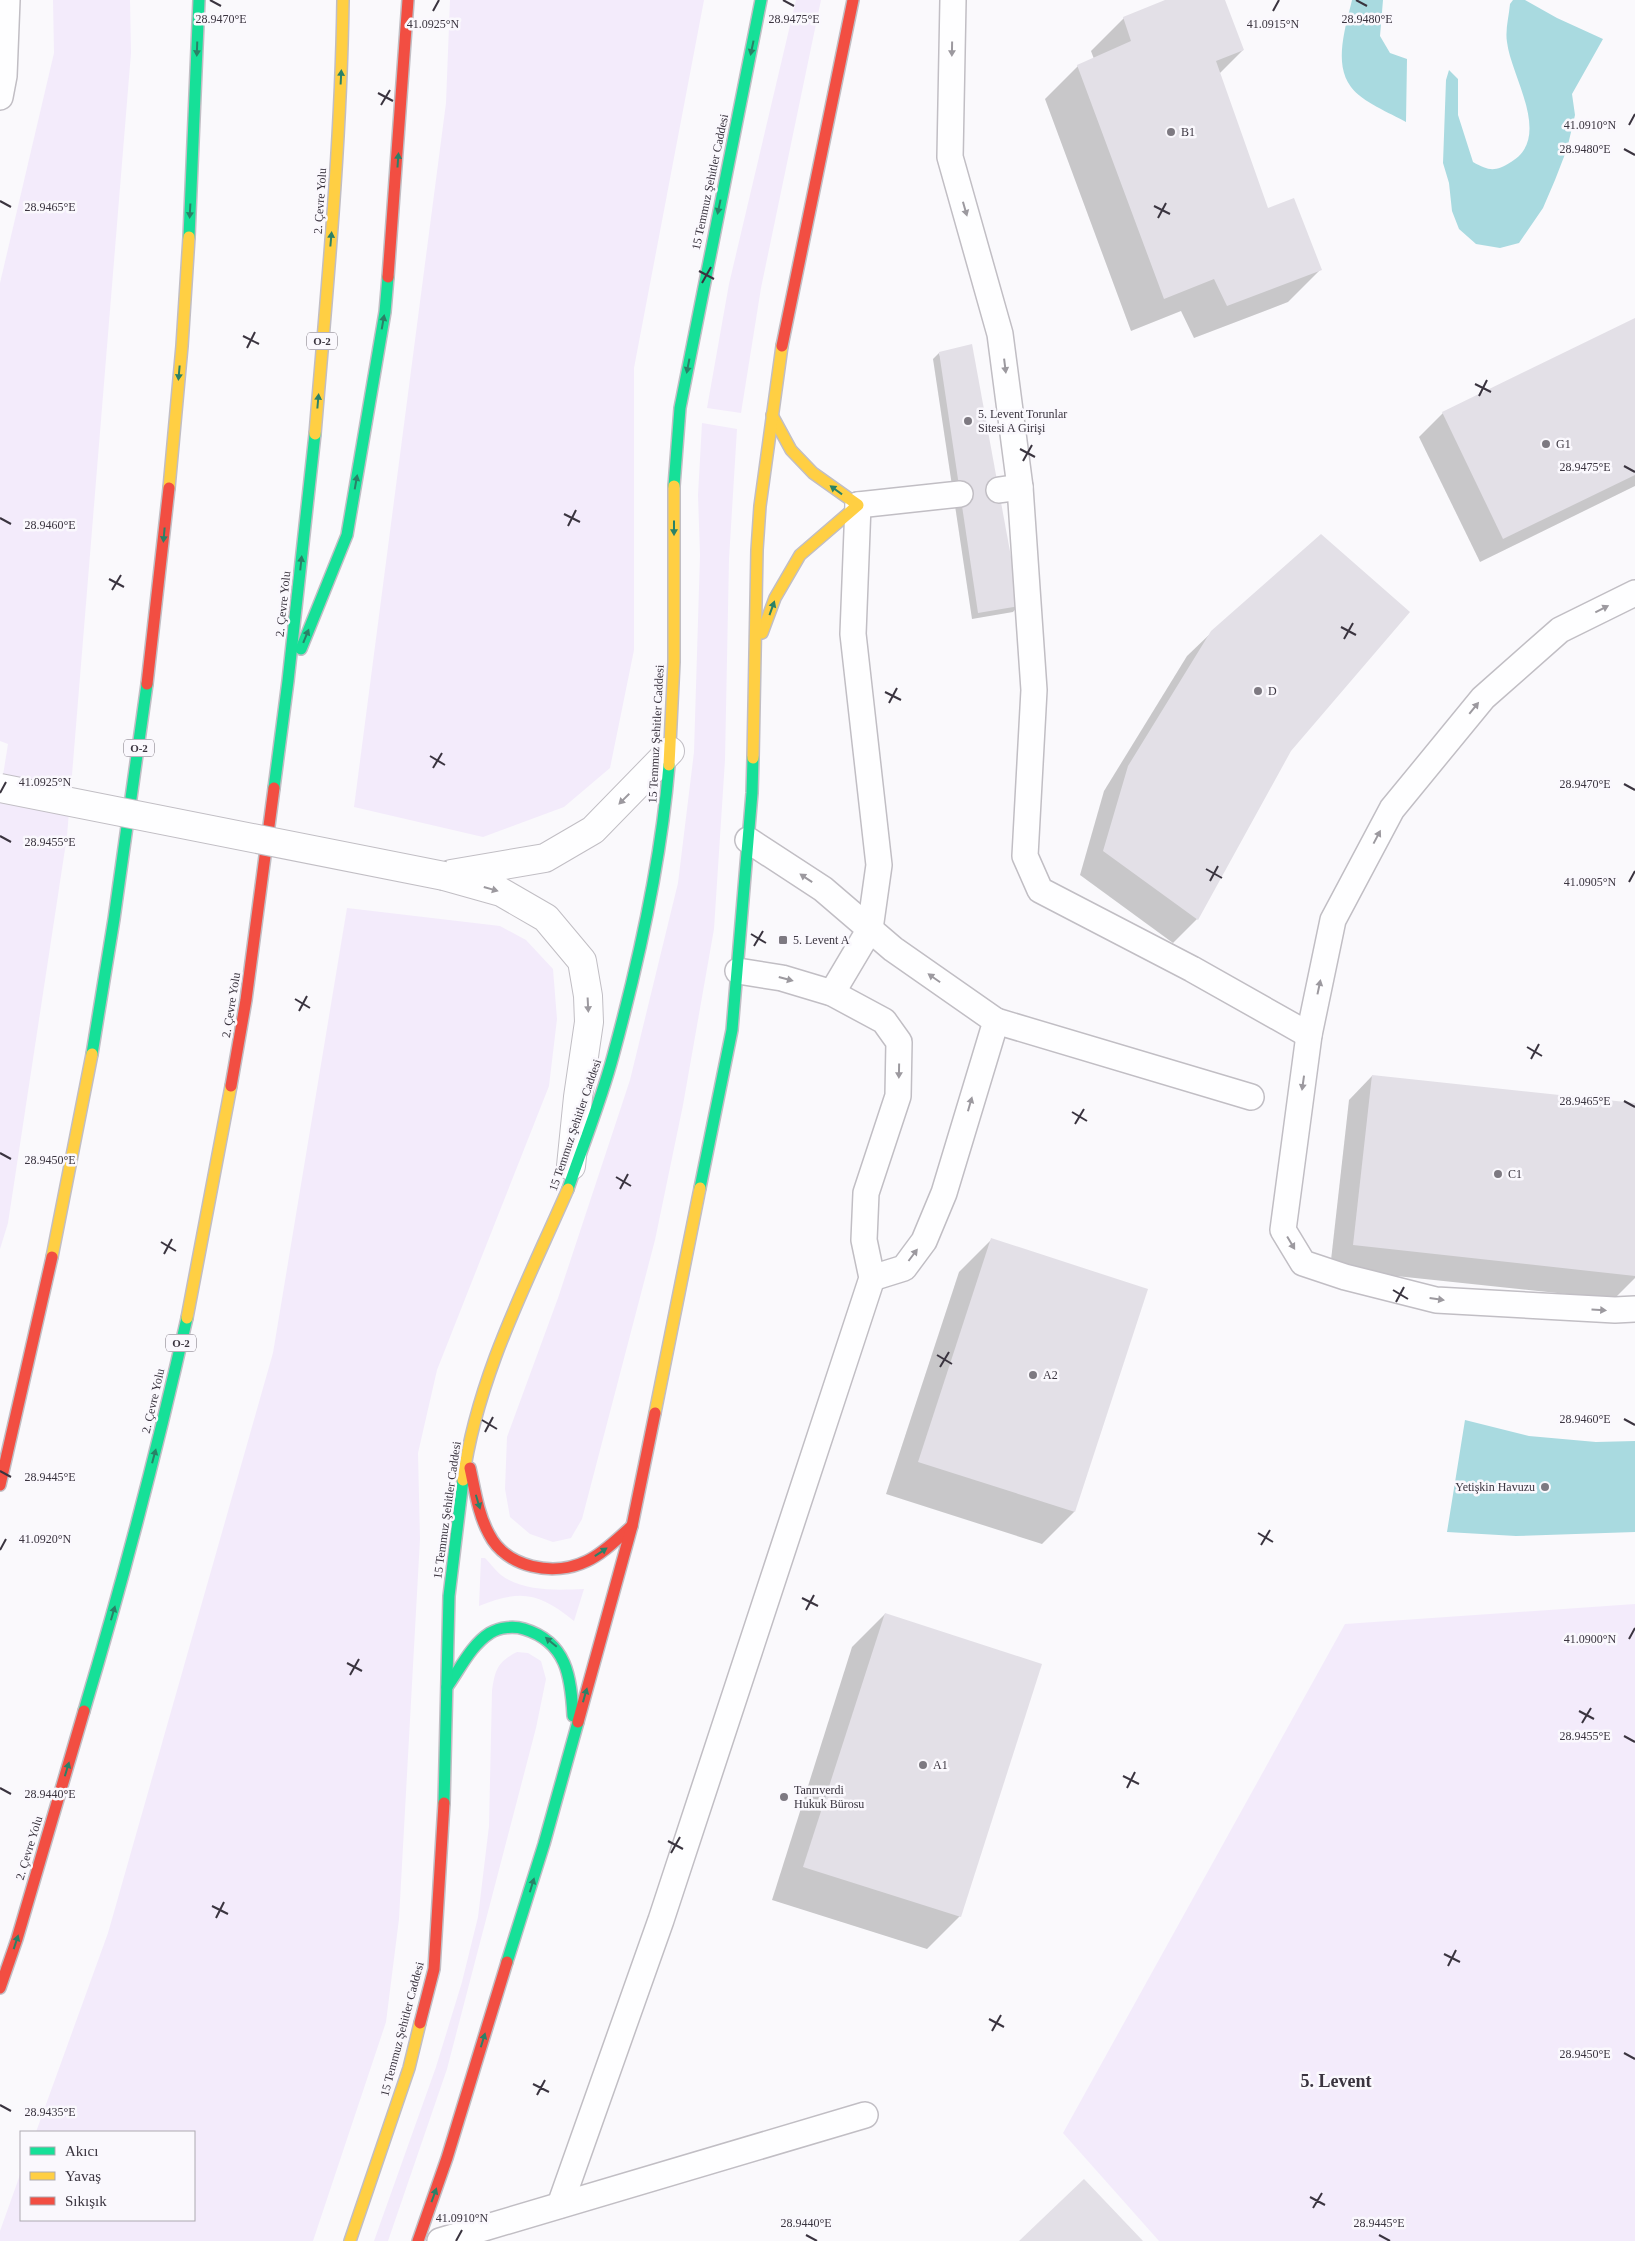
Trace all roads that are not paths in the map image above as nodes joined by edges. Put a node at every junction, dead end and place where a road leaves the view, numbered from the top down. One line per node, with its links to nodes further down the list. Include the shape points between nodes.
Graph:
1 (7, 0): 8 (lane)
2 (199, 0): 29 (main road, O-2, one-way to 29, via 182,344 139,751 78,1138 31,1362)
3 (343, 0): 14 (main road, 2. Çevre Yolu / O-2, one-way to 3, via 313,453 334,203)
4 (408, 0): 14 (main road, one-way to 4, via 347,535 385,312)
5 (762, 0): 15 (main road, 15 Temmuz Şehitler Caddesi, one-way to 15, via 680,408 674,479 674,662)
6 (853, 0): 9 (main road, via 783,337)
7 (953, 0): 23 (lane, one-way to 23, via 950,157 1000,334 1010,488 1034,690 1025,856 1040,890 1192,969)
8 (0, 98)
9 (772, 415): 11 (main road, one-way to 9, via 813,473 792,450); 13 (main road, via 758,532)
10 (960, 494): 11 (lane)
11 (858, 505): 13 (main road, one-way to 11, via 775,598 800,555); 19 (lane, via 853,634 880,866)
12 (1635, 592): 23 (lane, one-way to 12, via 1333,920 1392,809 1483,698 1560,630)
13 (754, 653): 17 (main road)
14 (288, 681): 33 (main road, 2. Çevre Yolu / O-2, one-way to 14, via 114,1610 194,1287 246,1000)
15 (670, 751): 18 (street, one-way to 18, via 593,830 545,858); 25 (main road, 15 Temmuz Şehitler Caddesi, via 664,822 654,882 613,1057)
16 (0, 788): 18 (street, bridge)
17 (748, 840): 19 (lane, one-way to 17, via 823,889); 20 (main road)
18 (444, 876): 25 (street, one-way to 25, via 501,892 546,918 582,961 589,1022)
19 (870, 930): 21 (lane); 22 (lane, one-way to 19)
20 (738, 971): 21 (lane, one-way to 21, via 782,978); 30 (main road, via 732,1030)
21 (832, 993): 26 (lane, one-way to 26, via 884,1021 899,1042 898,1096 866,1193 864,1240)
22 (996, 1021): 24 (lane); 26 (lane, one-way to 22, via 904,1268 924,1241 944,1193)
23 (1309, 1035): 27 (lane, one-way to 27, via 1283,1230 1303,1263 1436,1300)
24 (1251, 1097)
25 (568, 1189): 28 (main road, 15 Temmuz Şehitler Caddesi, via 506,1330 478,1408)
26 (872, 1278): 35 (lane, via 661,1920)
27 (1635, 1309)
28 (466, 1455): 30 (main road, one-way to 30, via 478,1503 493,1540 530,1568 551,1569 585,1562 604,1551); 31 (main road, 15 Temmuz Şehitler Caddesi, via 449,1596)
29 (0, 1484)
30 (632, 1526): 32 (main road, one-way to 30)
31 (447, 1687): 32 (main road, one-way to 31, via 573,1699 568,1674 558,1649 540,1634 513,1627 491,1632 470,1653); 36 (main road, 15 Temmuz Şehitler Caddesi, via 444,1814 434,1969 408,2068)
32 (573, 1738): 37 (main road, one-way to 32, via 541,1854)
33 (0, 1988)
34 (865, 2115): 35 (lane)
35 (560, 2206): 38 (lane)
36 (350, 2241)
37 (418, 2241)
38 (440, 2241)

